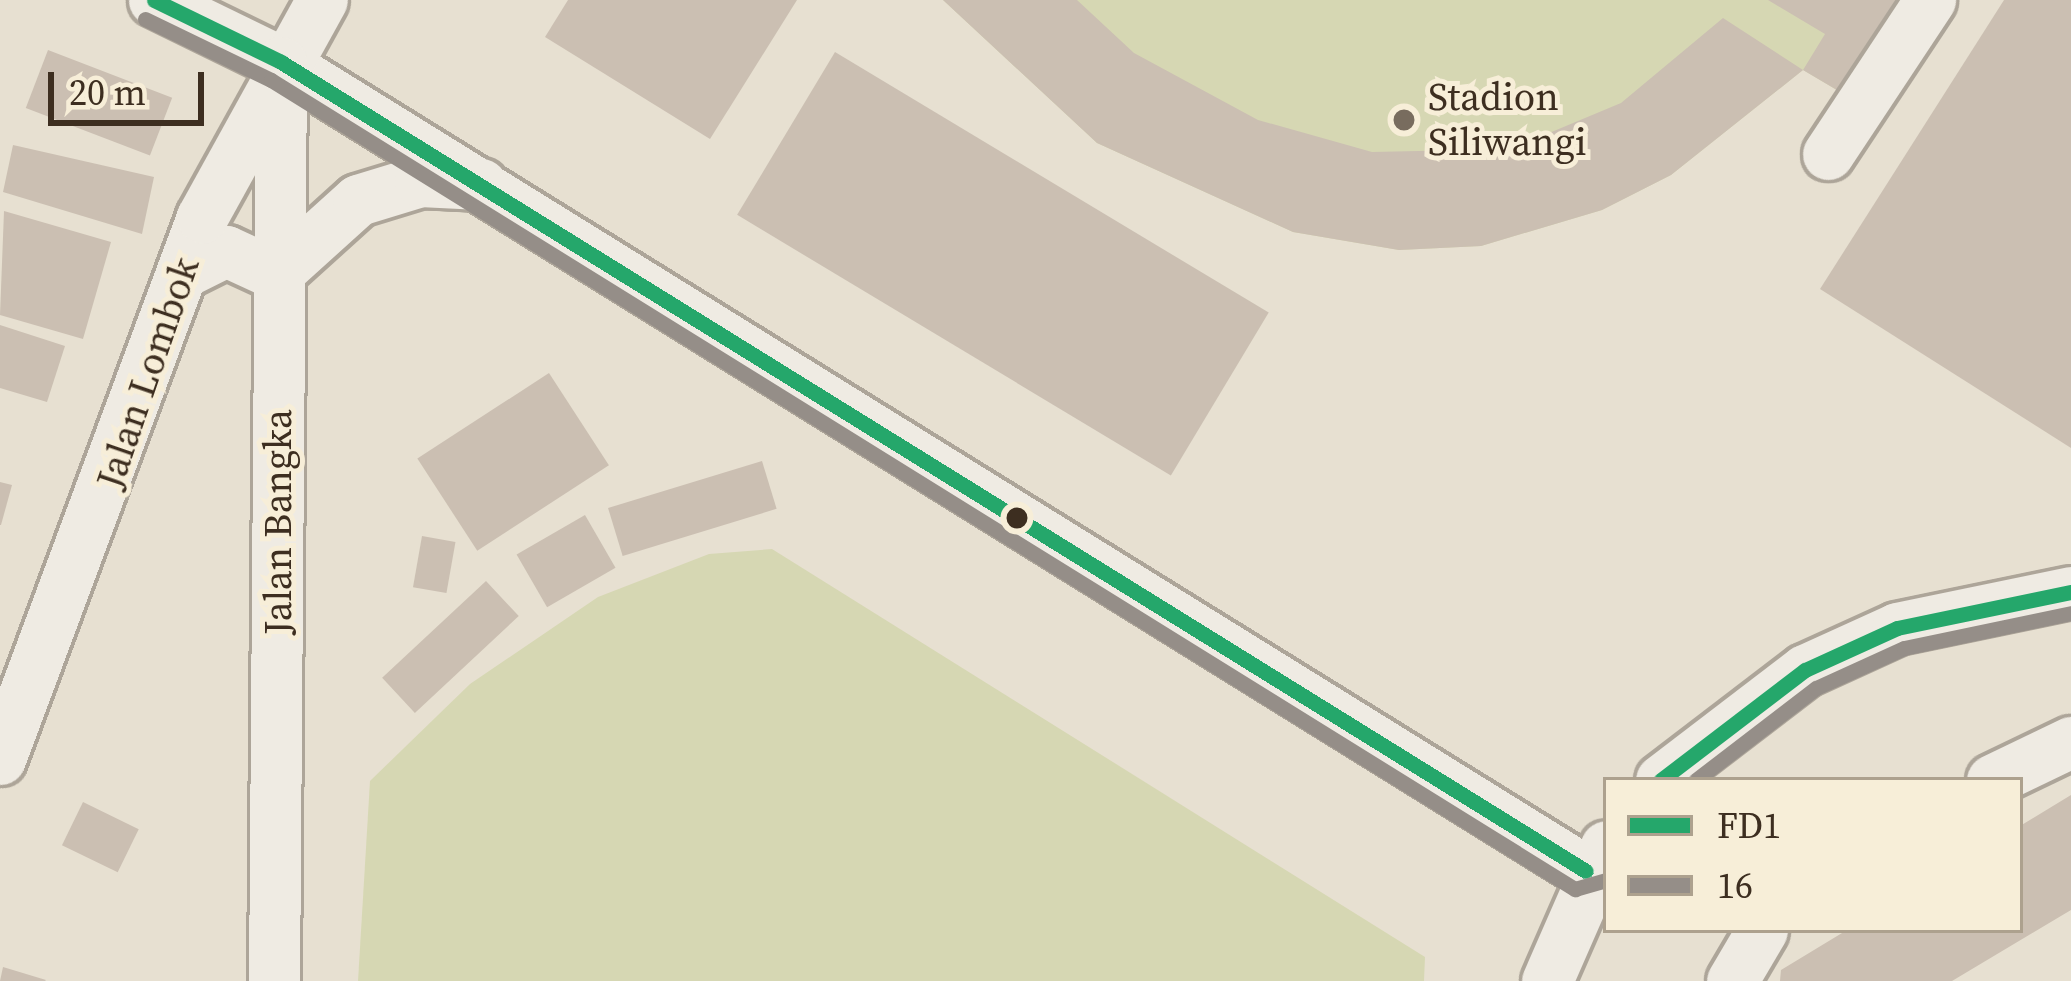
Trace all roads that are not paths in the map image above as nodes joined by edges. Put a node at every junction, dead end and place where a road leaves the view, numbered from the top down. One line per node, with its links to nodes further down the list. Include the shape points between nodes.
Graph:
1 (154, 0): 4 (street)
2 (322, 0): 4 (street, Jalan Lombok)
3 (1930, 0): 5 (street)
4 (281, 62): 6 (street); 7 (street, Jalan Lombok); 8 (street, Jalan Bangka)
5 (1828, 154)
6 (481, 184): 8 (street, via 420,181 358,200); 14 (street)
7 (184, 272): 8 (street, via 226,250); 11 (street, Jalan Lombok)
8 (276, 274): 16 (street, Jalan Bangka)
9 (2071, 592): 12 (street, via 1993,601 1860,645 1721,725)
10 (2071, 742): 13 (street)
11 (0, 759)
12 (1664, 777)
13 (1998, 777)
14 (1596, 858): 17 (street)
15 (1760, 933): 18 (street)
16 (274, 981)
17 (1547, 981)
18 (1732, 981)

